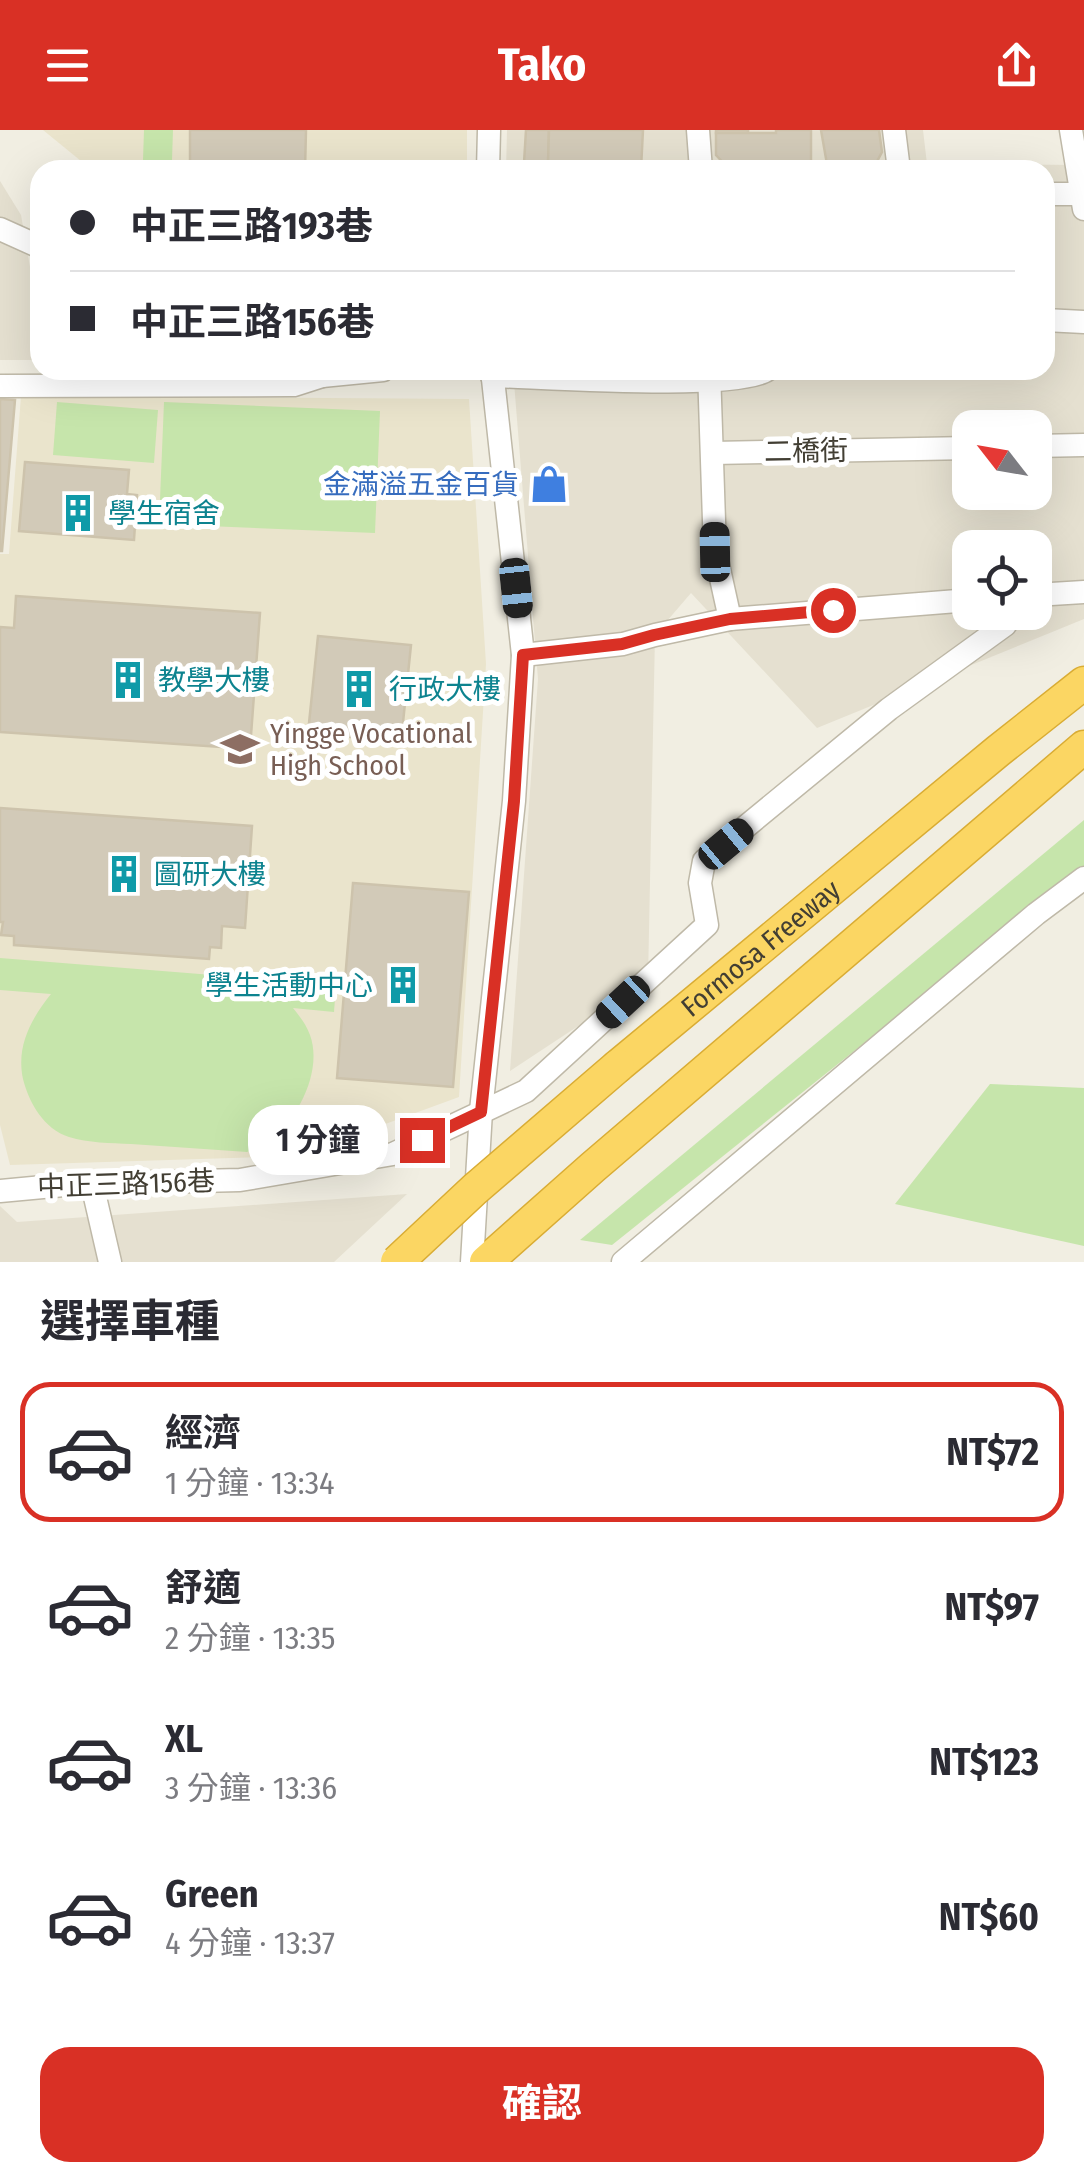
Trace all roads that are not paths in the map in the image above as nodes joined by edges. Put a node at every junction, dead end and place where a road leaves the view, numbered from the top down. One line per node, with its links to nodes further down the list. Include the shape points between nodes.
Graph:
1 (489, 130): 5 (street)
2 (698, 130): 6 (street)
3 (894, 130): 7 (street)
4 (1071, 130): 9 (street)
5 (488, 160)
6 (700, 160)
7 (898, 160)
8 (1055, 196): 9 (street)
9 (1082, 202)
10 (0, 229): 11 (street)
11 (30, 242)
12 (1055, 321): 13 (street)
13 (1084, 322)
14 (303, 380): 17 (street)
15 (493, 380): 27 (street)
16 (709, 380): 21 (street)
17 (0, 386)
18 (1052, 446): 19 (street)
19 (1084, 446)
20 (952, 448): 21 (street, 二橋街)
21 (713, 453): 25 (street, via 715,552)
22 (1084, 592): 23 (street)
23 (1052, 593)
24 (952, 601): 25 (street)
25 (730, 619): 27 (street, via 622,644)
26 (998, 630): 31 (street, 中正三路156巷, via 889,708 704,861 707,925 526,1091)
27 (523, 655): 31 (street)
28 (1084, 683): 35 (highway, Formosa Freeway, bridge, via 618,1066)
29 (1084, 747): 37 (highway, Formosa Freeway)
30 (1084, 878): 38 (street)
31 (481, 1112): 32 (street, 中正三路156巷, via 393,1154 240,1180); 36 (street)
32 (92, 1184): 33 (street, 中正三路156巷); 34 (street)
33 (0, 1190)
34 (110, 1262)
35 (397, 1262)
36 (472, 1262)
37 (486, 1262)
38 (623, 1262)

